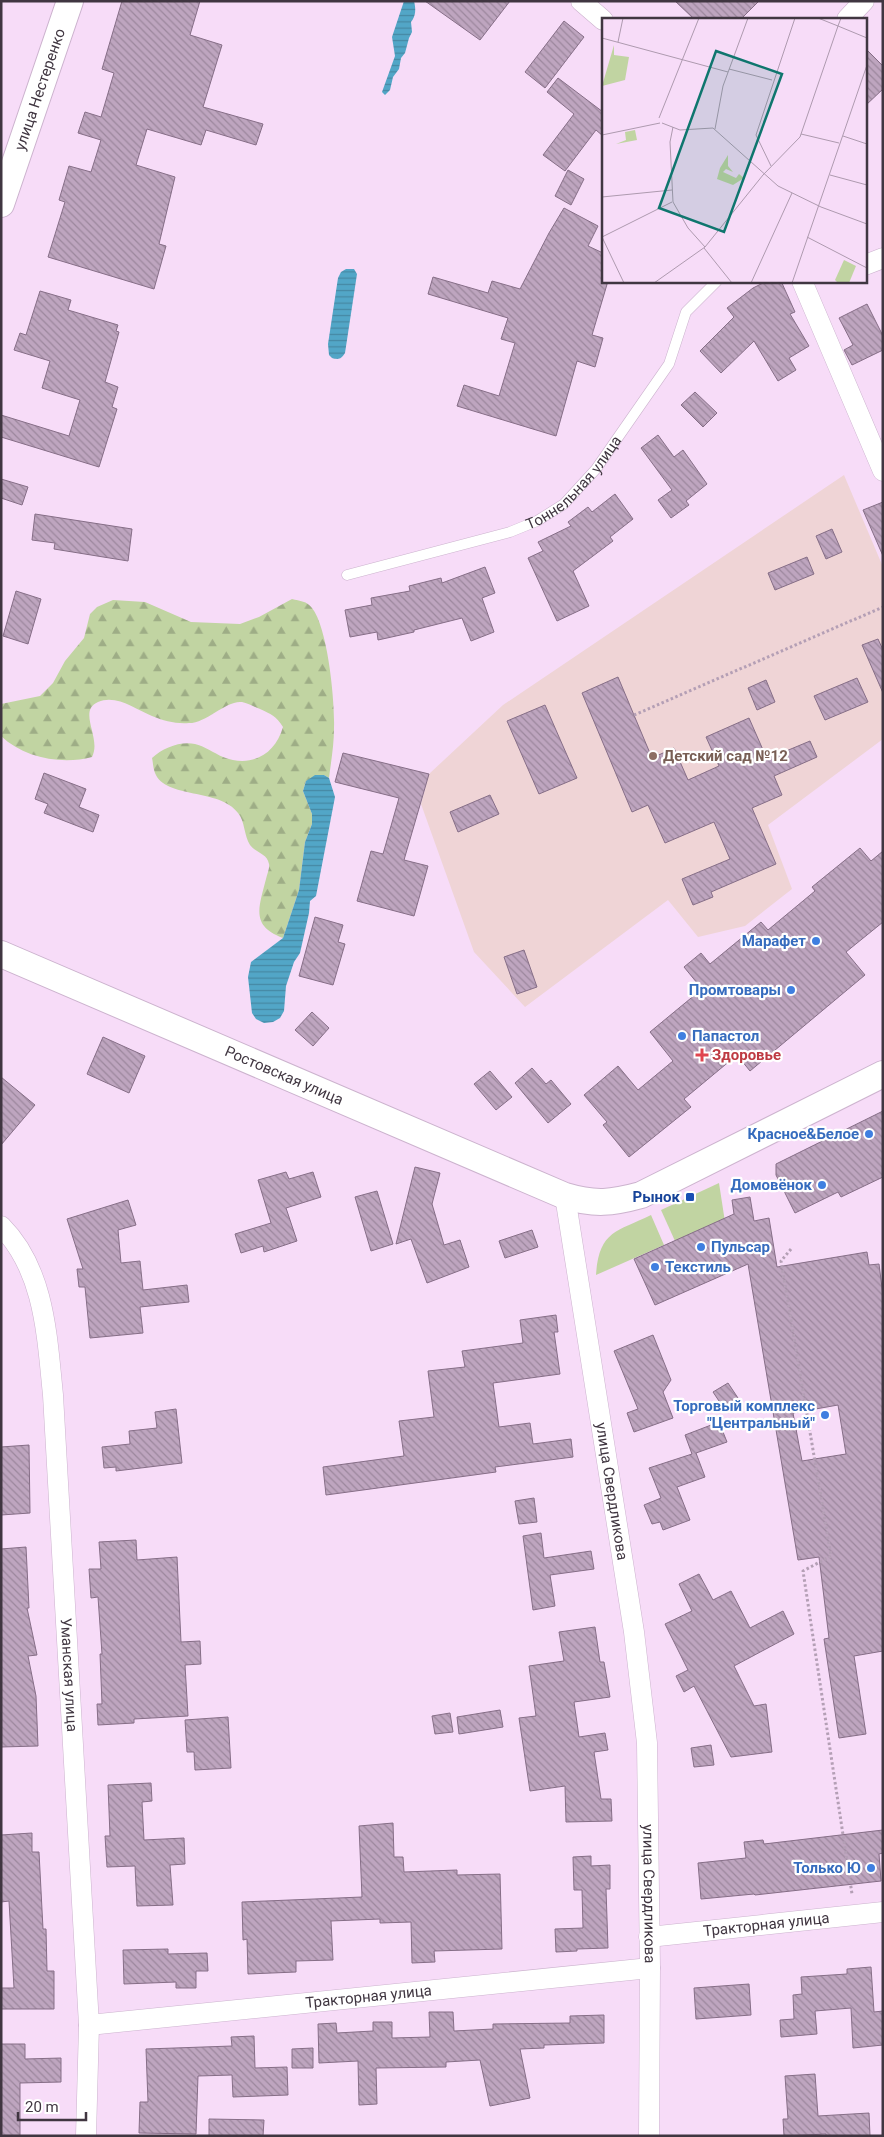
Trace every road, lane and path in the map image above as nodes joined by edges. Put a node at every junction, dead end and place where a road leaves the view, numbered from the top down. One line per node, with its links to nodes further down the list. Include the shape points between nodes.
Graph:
1 (70, 1): 6 (street, улица Нестеренко)
2 (580, 1): 5 (street)
3 (864, 1): 4 (street)
4 (848, 18)
5 (602, 19)
6 (1, 204)
7 (883, 258): 8 (street)
8 (866, 265)
9 (716, 282): 12 (lane, Тоннельная улица, via 686,312 669,364 596,469 564,504 537,521 510,532)
10 (807, 283): 11 (street)
11 (883, 471)
12 (347, 575)
13 (883, 607): 14 (path)
14 (634, 715)
15 (1, 954): 17 (street, Ростовская улица)
16 (883, 1074): 17 (street, via 641,1195 599,1203)
17 (566, 1196): 22 (street, улица Свердликова, via 639,1666 648,1780)
18 (1, 1226): 24 (street, Уманская улица, via 15,1242 33,1274 41,1302 53,1395)
19 (791, 1249): 21 (path, via 781,1261 831,1556 803,1571)
20 (883, 1912): 21 (street, Тракторная улица)
21 (855, 1914): 22 (street, Тракторная улица)
22 (649, 1937): 23 (street, улица Свердликова)
23 (650, 1968): 24 (street, Тракторная улица); 26 (street, улица Свердликова)
24 (89, 2025): 25 (street, Уманская улица)
25 (86, 2136)
26 (649, 2136)

